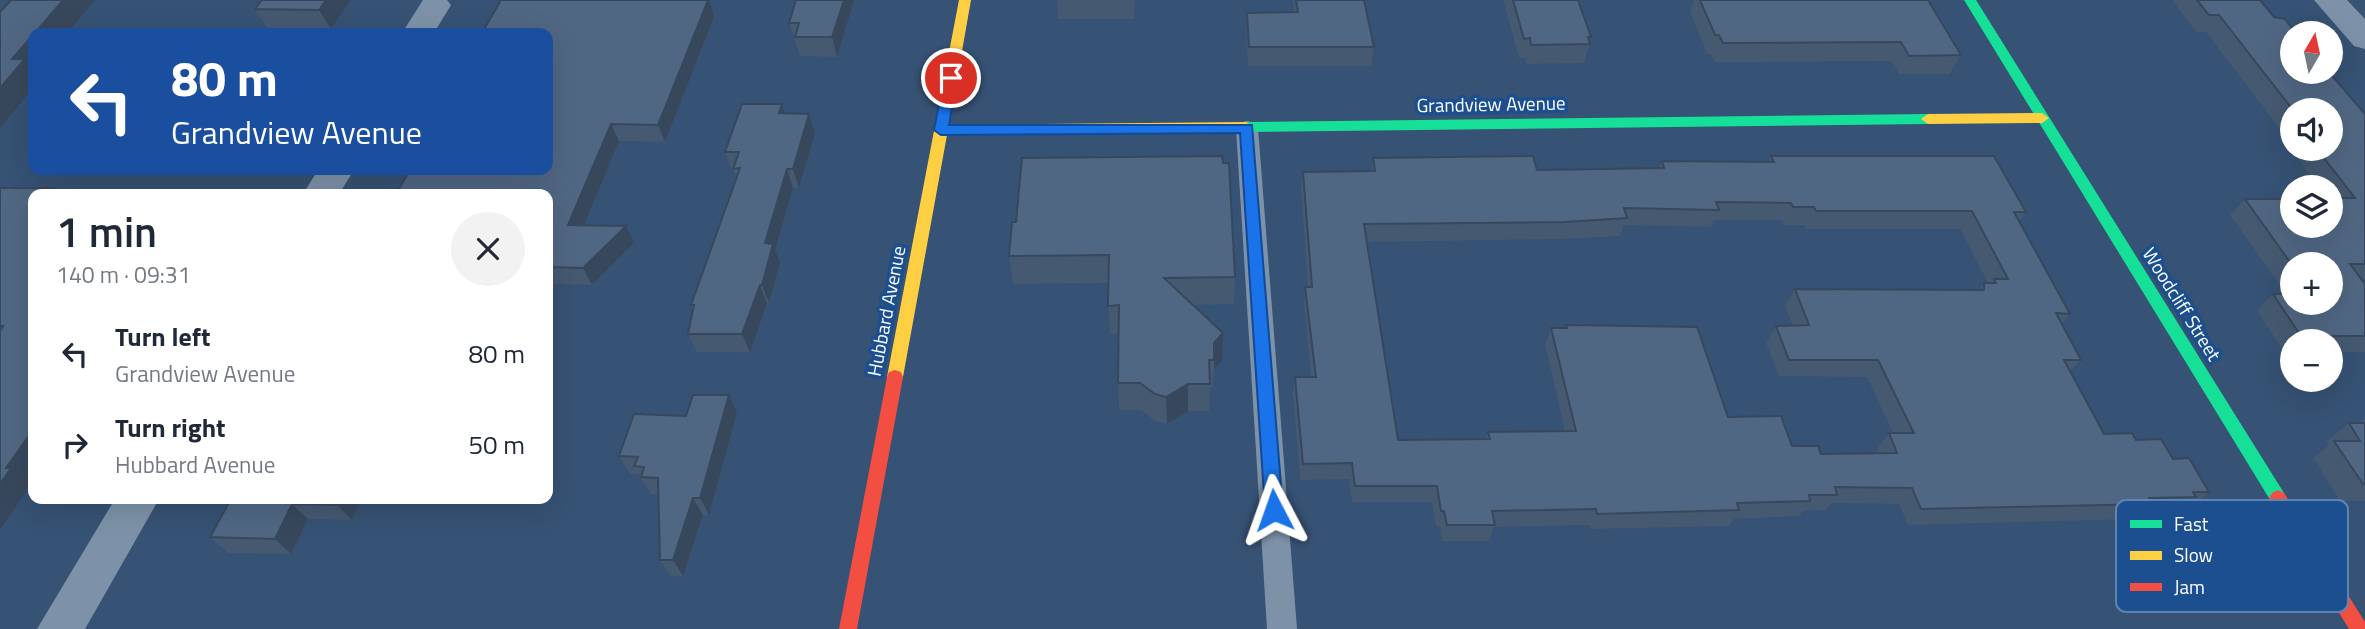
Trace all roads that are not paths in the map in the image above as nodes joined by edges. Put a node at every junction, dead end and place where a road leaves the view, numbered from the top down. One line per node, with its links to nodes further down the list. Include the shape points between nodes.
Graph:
1 (965, 0): 9 (street, Hubbard Avenue)
2 (1970, 0): 7 (street, Woodcliff Street)
3 (2330, 0): 6 (street)
4 (435, 5): 5 (street)
5 (421, 28)
6 (2365, 39)
7 (2042, 118): 8 (street, Grandview Avenue); 10 (street, Woodcliff Street)
8 (1247, 128): 9 (street, Grandview Avenue); 15 (lane)
9 (941, 130): 14 (street, Hubbard Avenue)
10 (2279, 500)
11 (135, 504): 13 (street)
12 (2348, 611): 16 (street, Woodcliff Street)
13 (60, 629)
14 (848, 629)
15 (1282, 629)
16 (2359, 629)

